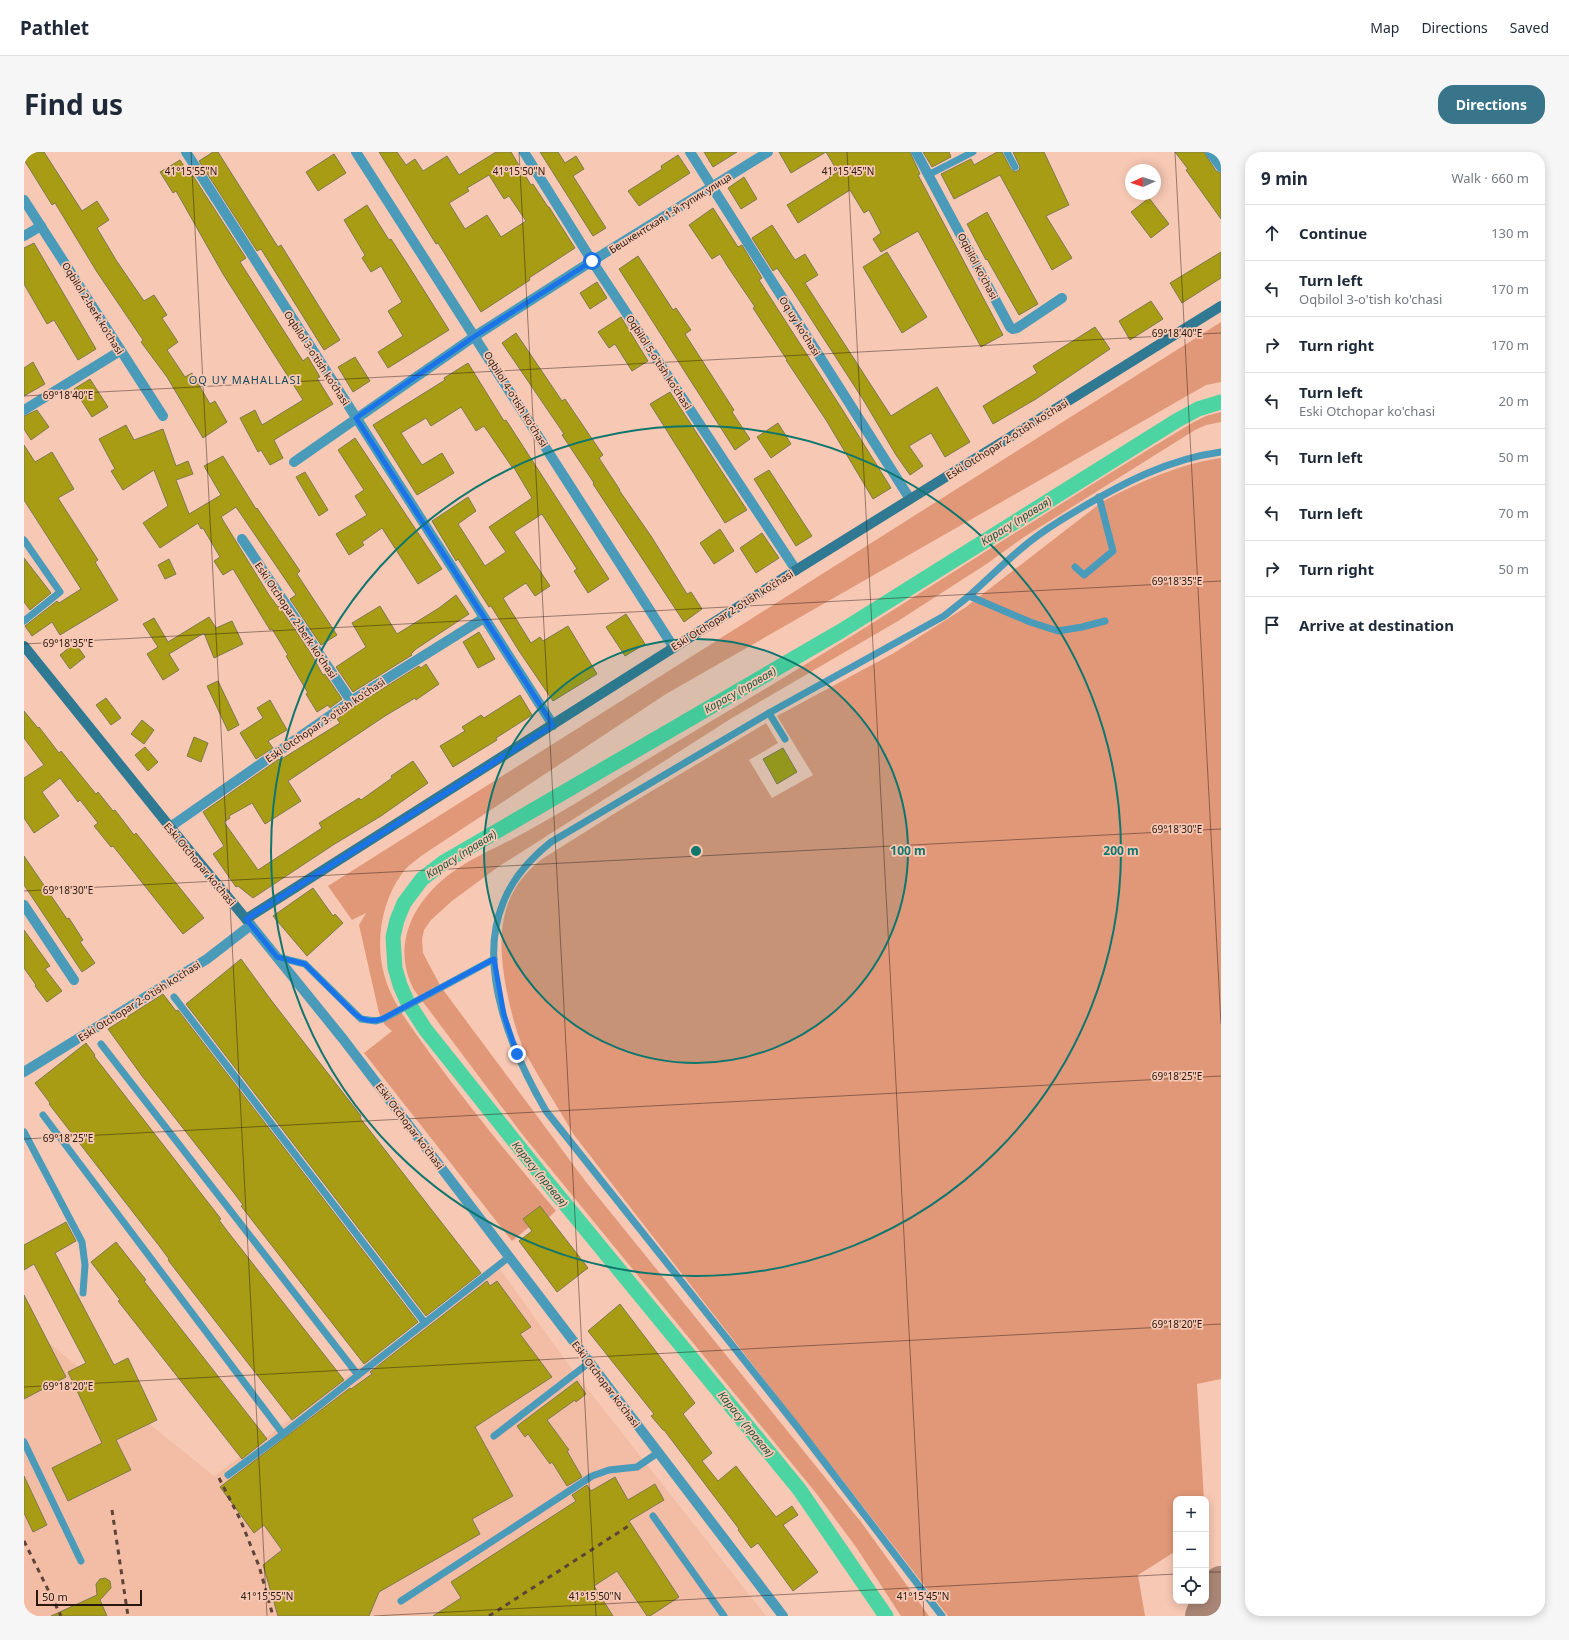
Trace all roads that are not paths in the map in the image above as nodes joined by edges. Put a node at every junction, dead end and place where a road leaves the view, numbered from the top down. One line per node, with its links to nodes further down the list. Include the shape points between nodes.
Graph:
1 (186, 152): 24 (street, Oqbilol 3-o'tish ko'chasi)
2 (356, 152): 20 (street, Oqbilol 4-o'tish ko'chasi)
3 (524, 152): 17 (street, Oqbilol 5-o'tish ko'chasi)
4 (690, 152): 13 (street, Oq uy ko'chasi)
5 (768, 152): 13 (street, Бешкентская 1-й тупик улица)
6 (916, 152): 12 (street, Oqbilol ko'chasi)
7 (974, 152): 12 (lane)
8 (1007, 152): 10 (lane)
9 (1210, 152): 11 (street)
10 (1015, 167)
11 (1221, 167)
12 (928, 174): 18 (street, Oqbilol ko'chasi, via 1010,327 1016,328)
13 (712, 186): 17 (street, Бешкентская 1-й тупик улица); 28 (street, Oq uy ko'chasi)
14 (24, 200): 15 (street, Oqbilol 2-berk ko'chasi)
15 (41, 226): 16 (street); 21 (street, Oqbilol 2-berk ko'chasi)
16 (24, 236)
17 (592, 261): 20 (street, Бешкентская 1-й тупик улица); 32 (street, Oqbilol 5-o'tish ko'chasi)
18 (1062, 298)
19 (1221, 306): 28 (street, Eski Otchopar 2-o'tish ko'chasi)
20 (475, 336): 24 (street, Бешкентская 1-й тупик улица); 38 (street, Oqbilol 4-o'tish ko'chasi)
21 (120, 351): 22 (street); 23 (street, Oqbilol 2-berk ko'chasi)
22 (24, 410)
23 (163, 416)
24 (356, 418): 26 (street, Бешкентская 1-й тупик улица); 34 (street, Oqbilol 3-o'tish ko'chasi)
25 (1221, 452): 27 (lane, via 1193,457 1159,468)
26 (294, 462)
27 (1099, 497): 31 (lane, via 1113,550 1084,575); 33 (lane, via 1027,544)
28 (910, 500): 32 (street, Eski Otchopar 2-o'tish ko'chasi)
29 (242, 539): 39 (street, Eski Otchopar 2-berk ko'chasi)
30 (24, 540): 35 (lane, via 60,592)
31 (1075, 567)
32 (796, 570): 38 (street, Eski Otchopar 2-o'tish ko'chasi)
33 (969, 596): 36 (lane, via 1058,631); 40 (lane, via 944,616)
34 (484, 618): 39 (street, Eski Otchopar 3-o'tish ko'chasi); 41 (street, Oqbilol 3-o'tish ko'chasi)
35 (24, 621)
36 (1105, 621)
37 (24, 646): 43 (street, Eski Otchopar ko'chasi)
38 (674, 648): 41 (street, Eski Otchopar 2-o'tish ko'chasi)
39 (351, 701): 43 (street, Eski Otchopar 3-o'tish ko'chasi)
40 (769, 713): 42 (lane); 47 (lane, via 558,837 538,853 516,880 503,903 496,928)
41 (553, 725): 45 (street, Eski Otchopar 2-o'tish ko'chasi)
42 (785, 739)
43 (170, 827): 45 (street, Eski Otchopar ko'chasi)
44 (24, 905): 48 (street)
45 (249, 922): 46 (street, Eski Otchopar ko'chasi); 51 (street, Eski Otchopar 2-o'tish ko'chasi, via 207,959)
46 (277, 957): 47 (lane, via 305,964 361,1019 376,1021); 54 (street, Eski Otchopar ko'chasi, via 343,1039)
47 (494, 959): 69 (lane, via 513,1045 546,1111 798,1428)
48 (74, 980)
49 (174, 997): 56 (lane)
50 (101, 1044): 58 (lane)
51 (24, 1072)
52 (43, 1115): 59 (lane)
53 (24, 1132): 55 (lane, via 82,1242 85,1265)
54 (509, 1257): 56 (lane); 57 (street, Eski Otchopar ko'chasi)
55 (83, 1293)
56 (425, 1323): 58 (lane)
57 (590, 1362): 60 (lane); 62 (street, Eski Otchopar ko'chasi)
58 (358, 1375): 59 (lane)
59 (283, 1434): 63 (lane)
60 (494, 1436)
61 (24, 1442): 65 (lane)
62 (659, 1452): 66 (lane, via 637,1467 609,1470 592,1476); 68 (street, Eski Otchopar ko'chasi)
63 (228, 1474)
64 (653, 1516): 67 (lane)
65 (81, 1561)
66 (402, 1601)
67 (724, 1616)
68 (783, 1616)
69 (942, 1616)

